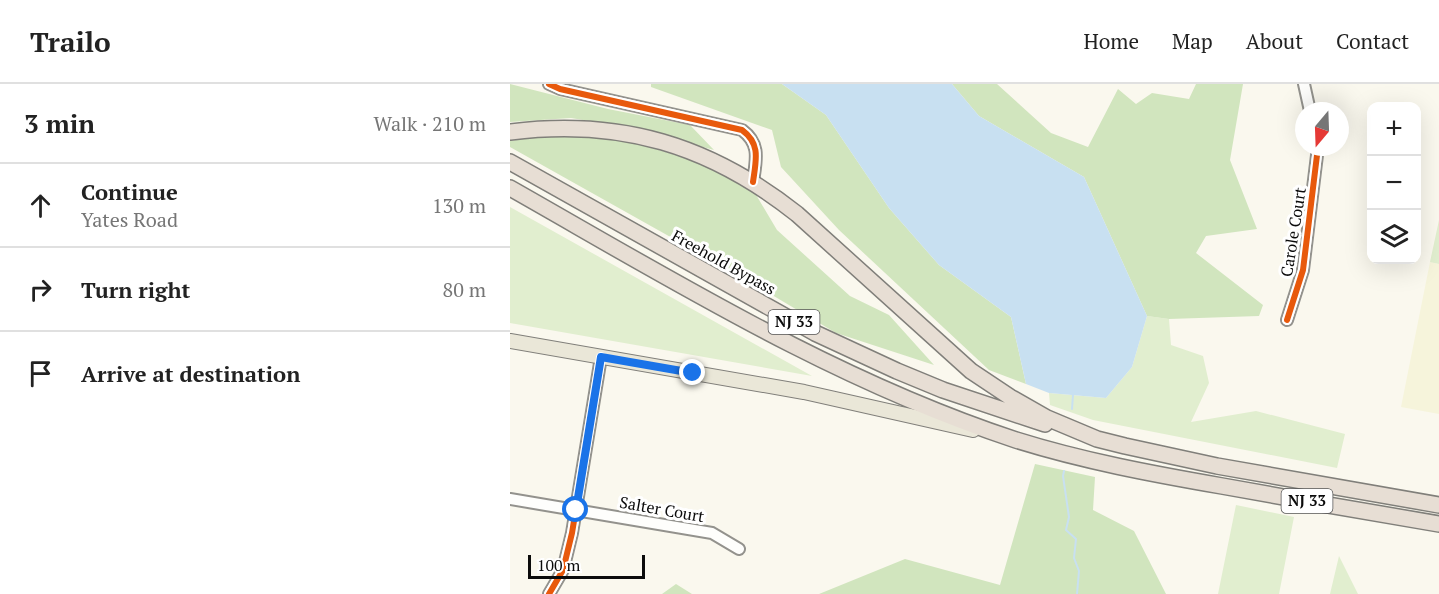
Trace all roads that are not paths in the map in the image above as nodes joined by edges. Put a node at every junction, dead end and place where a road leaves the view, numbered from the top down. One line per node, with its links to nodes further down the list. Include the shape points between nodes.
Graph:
1 (549, 84): 7 (street, via 742,130 752,137 756,149)
2 (1304, 84): 3 (street)
3 (1308, 102)
4 (510, 132): 7 (highway, via 571,127 631,133 691,150)
5 (1317, 156): 9 (street, Carole Court, via 1303,270)
6 (510, 162): 13 (highway, Freehold Bypass / NJ 33, via 850,350 943,390)
7 (753, 182): 13 (highway, via 797,214 971,371 1047,418)
8 (510, 188): 12 (highway, NJ 33, via 819,360)
9 (1287, 320)
10 (510, 341): 11 (main road)
11 (601, 357): 12 (main road, via 804,392); 16 (street)
12 (1016, 440): 17 (highway, NJ 33, via 1133,469)
13 (1097, 440): 15 (highway, NJ 33)
14 (510, 499): 16 (street, Salter Court)
15 (1439, 505)
16 (576, 510): 18 (street, Salter Court, via 712,533); 19 (street, via 563,570)
17 (1439, 524)
18 (739, 549)
19 (549, 594)

